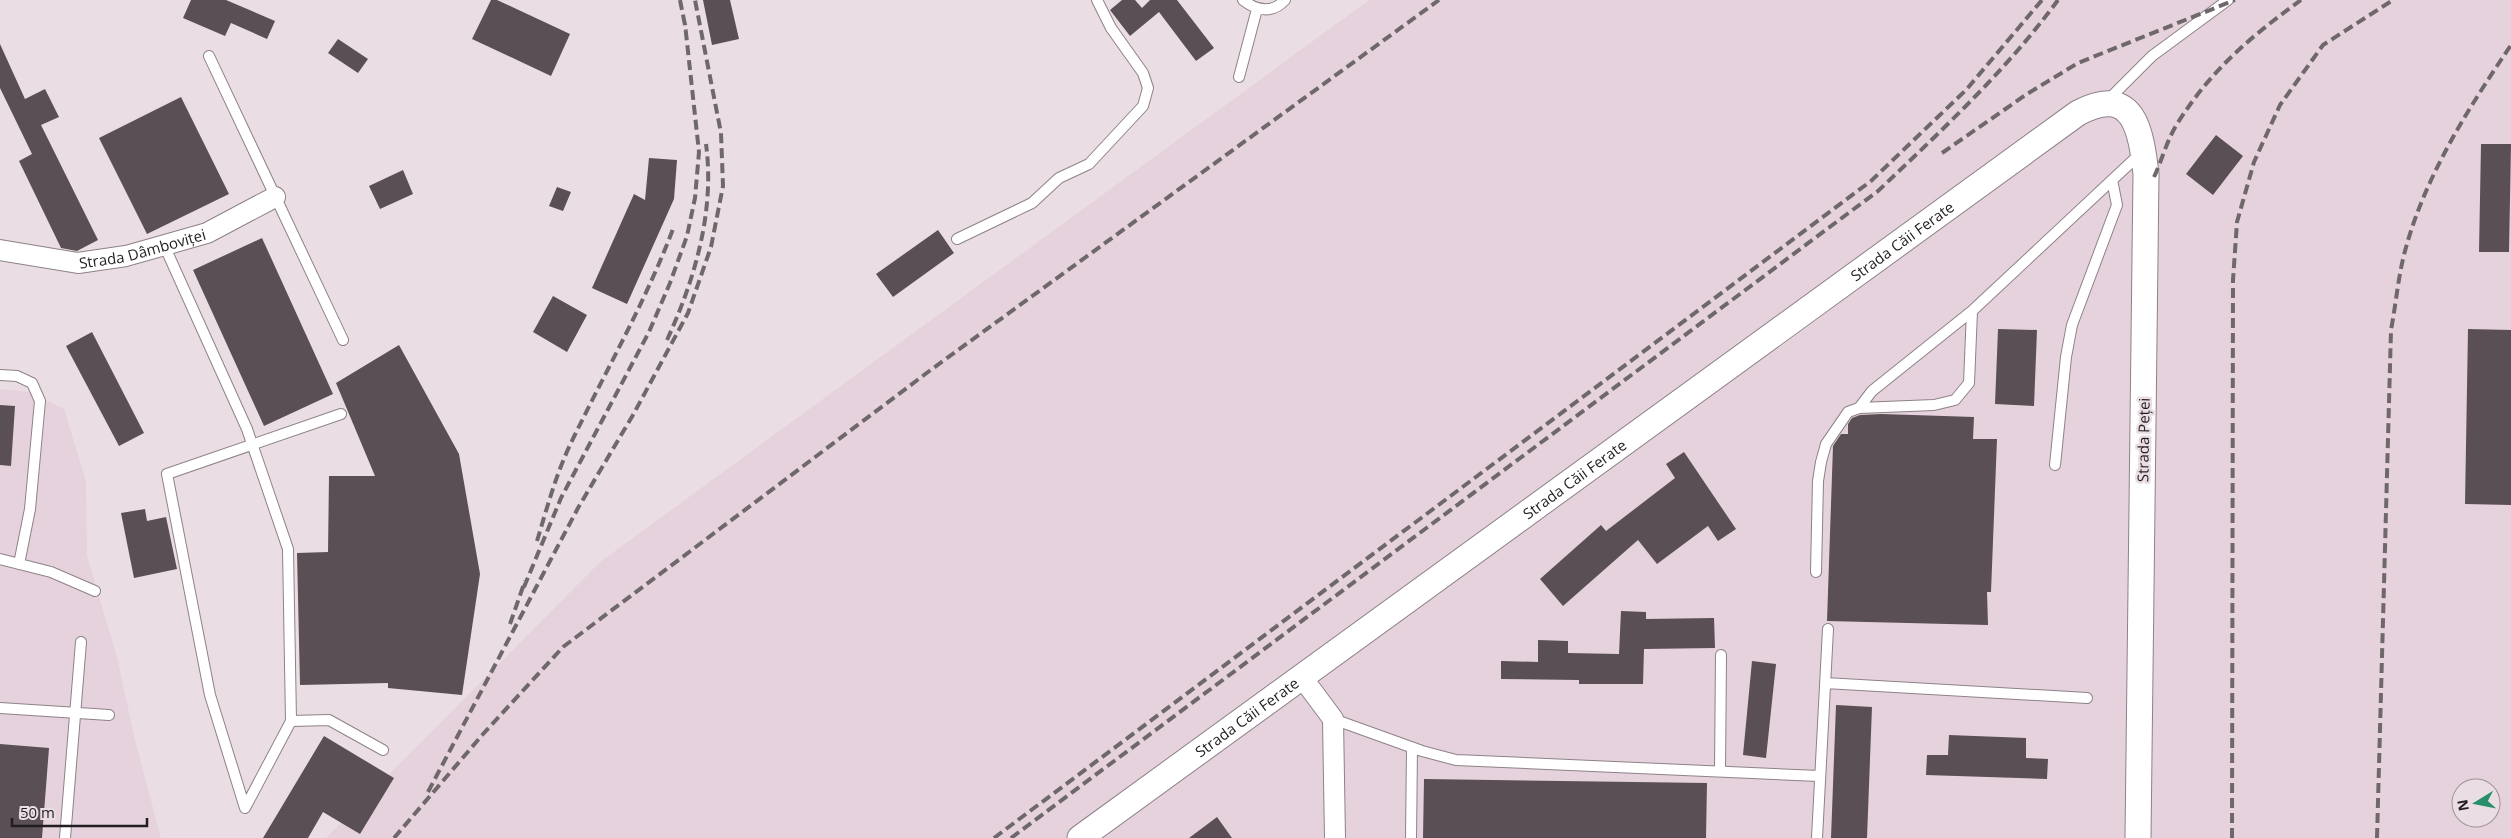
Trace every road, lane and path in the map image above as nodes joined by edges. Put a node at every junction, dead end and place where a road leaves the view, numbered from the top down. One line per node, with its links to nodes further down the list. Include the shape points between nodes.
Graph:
1 (1097, 0): 12 (lane, via 1111,28 1143,73 1148,88 1143,106 1089,164 1059,178 1032,203)
2 (1243, 0): 5 (lane)
3 (1285, 0): 5 (lane, via 1279,7)
4 (2228, 0): 8 (lane, via 2152,56)
5 (1257, 9): 7 (lane)
6 (209, 56): 11 (lane)
7 (1239, 77)
8 (2106, 102): 9 (street, Strada Peței, via 2134,118); 29 (street, Strada Căii Ferate, via 2088,107 2068,120)
9 (2144, 151): 10 (lane); 46 (street, Strada Peței)
10 (2112, 180): 15 (lane); 21 (lane, via 2116,205 2072,325)
11 (275, 197): 13 (street, Strada Dâmboviței, via 207,233); 16 (lane)
12 (957, 239)
13 (164, 245): 14 (street, Strada Dâmboviței, via 126,256 78,263); 20 (lane)
14 (0, 250)
15 (1972, 311): 18 (lane, via 1872,391); 18 (lane, via 1969,383 1955,400 1934,405)
16 (342, 340)
17 (0, 375): 23 (lane, via 17,376 32,383 40,401 30,509)
18 (1859, 408): 24 (lane, via 1848,412 1833,432 1821,462)
19 (341, 414): 20 (lane)
20 (253, 444): 36 (lane, via 288,549); 36 (lane, via 167,474 210,695 244,808)
21 (2055, 465)
22 (0, 559): 23 (lane)
23 (19, 564): 25 (lane, via 51,572)
24 (1816, 572)
25 (95, 591)
26 (1828, 630): 30 (lane)
27 (81, 642): 33 (lane)
28 (1721, 654): 39 (lane)
29 (1301, 676): 35 (street); 41 (street, Strada Căii Ferate)
30 (1824, 683): 31 (lane); 40 (lane)
31 (2087, 698)
32 (0, 708): 33 (lane)
33 (75, 713): 34 (lane); 42 (lane)
34 (109, 716)
35 (1333, 719): 37 (lane); 43 (street)
36 (291, 721): 38 (lane, via 329,720)
37 (1412, 748): 39 (lane, via 1456,760); 44 (lane)
38 (383, 750)
39 (1720, 772): 40 (lane)
40 (1819, 776): 45 (lane)
41 (1090, 835)
42 (65, 838)
43 (1335, 838)
44 (1411, 838)
45 (1817, 838)
46 (2138, 838)

